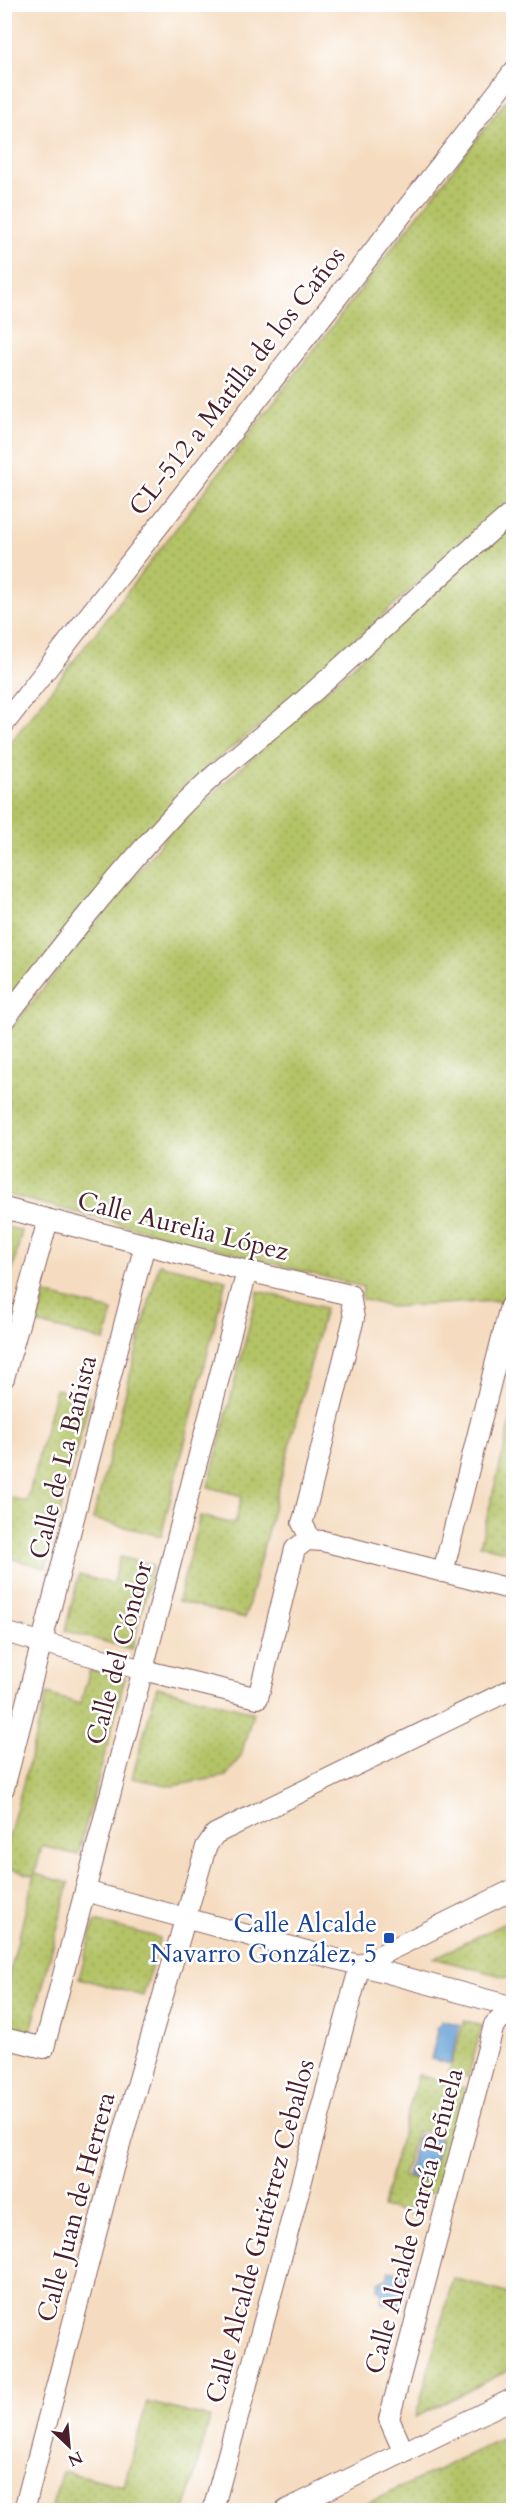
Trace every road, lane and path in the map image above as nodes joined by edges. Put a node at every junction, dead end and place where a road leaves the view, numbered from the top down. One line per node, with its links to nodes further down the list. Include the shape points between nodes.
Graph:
1 (513, 71): 3 (street, CL-512 a Matilla de los Caños)
2 (513, 512): 4 (street, via 179,809 87,914)
3 (4, 724)
4 (4, 1020)
5 (4, 1208): 6 (street, Calle Aurelia López)
6 (48, 1220): 7 (street, Calle Aurelia López); 10 (street)
7 (145, 1244): 8 (street, Calle Aurelia López); 15 (street, Calle de La Bañista)
8 (247, 1271): 11 (street, Calle Aurelia López, via 350,1295 354,1318 302,1523); 16 (street, Calle del Cóndor)
9 (510, 1306): 12 (street)
10 (4, 1378)
11 (307, 1540): 12 (street); 16 (street, via 296,1549 258,1698)
12 (443, 1572): 13 (street)
13 (513, 1590)
14 (4, 1632): 15 (street)
15 (43, 1642): 16 (street); 18 (street, Calle de La Bañista)
16 (142, 1670): 20 (street, Calle del Cóndor)
17 (513, 1688): 21 (street, Calle Juan de Herrera, via 215,1834 206,1847)
18 (4, 1788)
19 (513, 1889): 22 (street)
20 (85, 1891): 21 (street); 24 (street, Calle del Cóndor, via 44,2048)
21 (184, 1919): 22 (street); 27 (street, Calle Juan de Herrera, via 113,2169)
22 (360, 1965): 23 (street); 28 (street, Calle Alcalde Gutiérrez Ceballos)
23 (511, 2006): 26 (street, Calle Alcalde García Peñuela, via 494,2025 389,2419)
24 (4, 2038)
25 (513, 2398): 26 (street)
26 (404, 2453): 29 (street)
27 (24, 2511)
28 (213, 2511)
29 (286, 2511)

